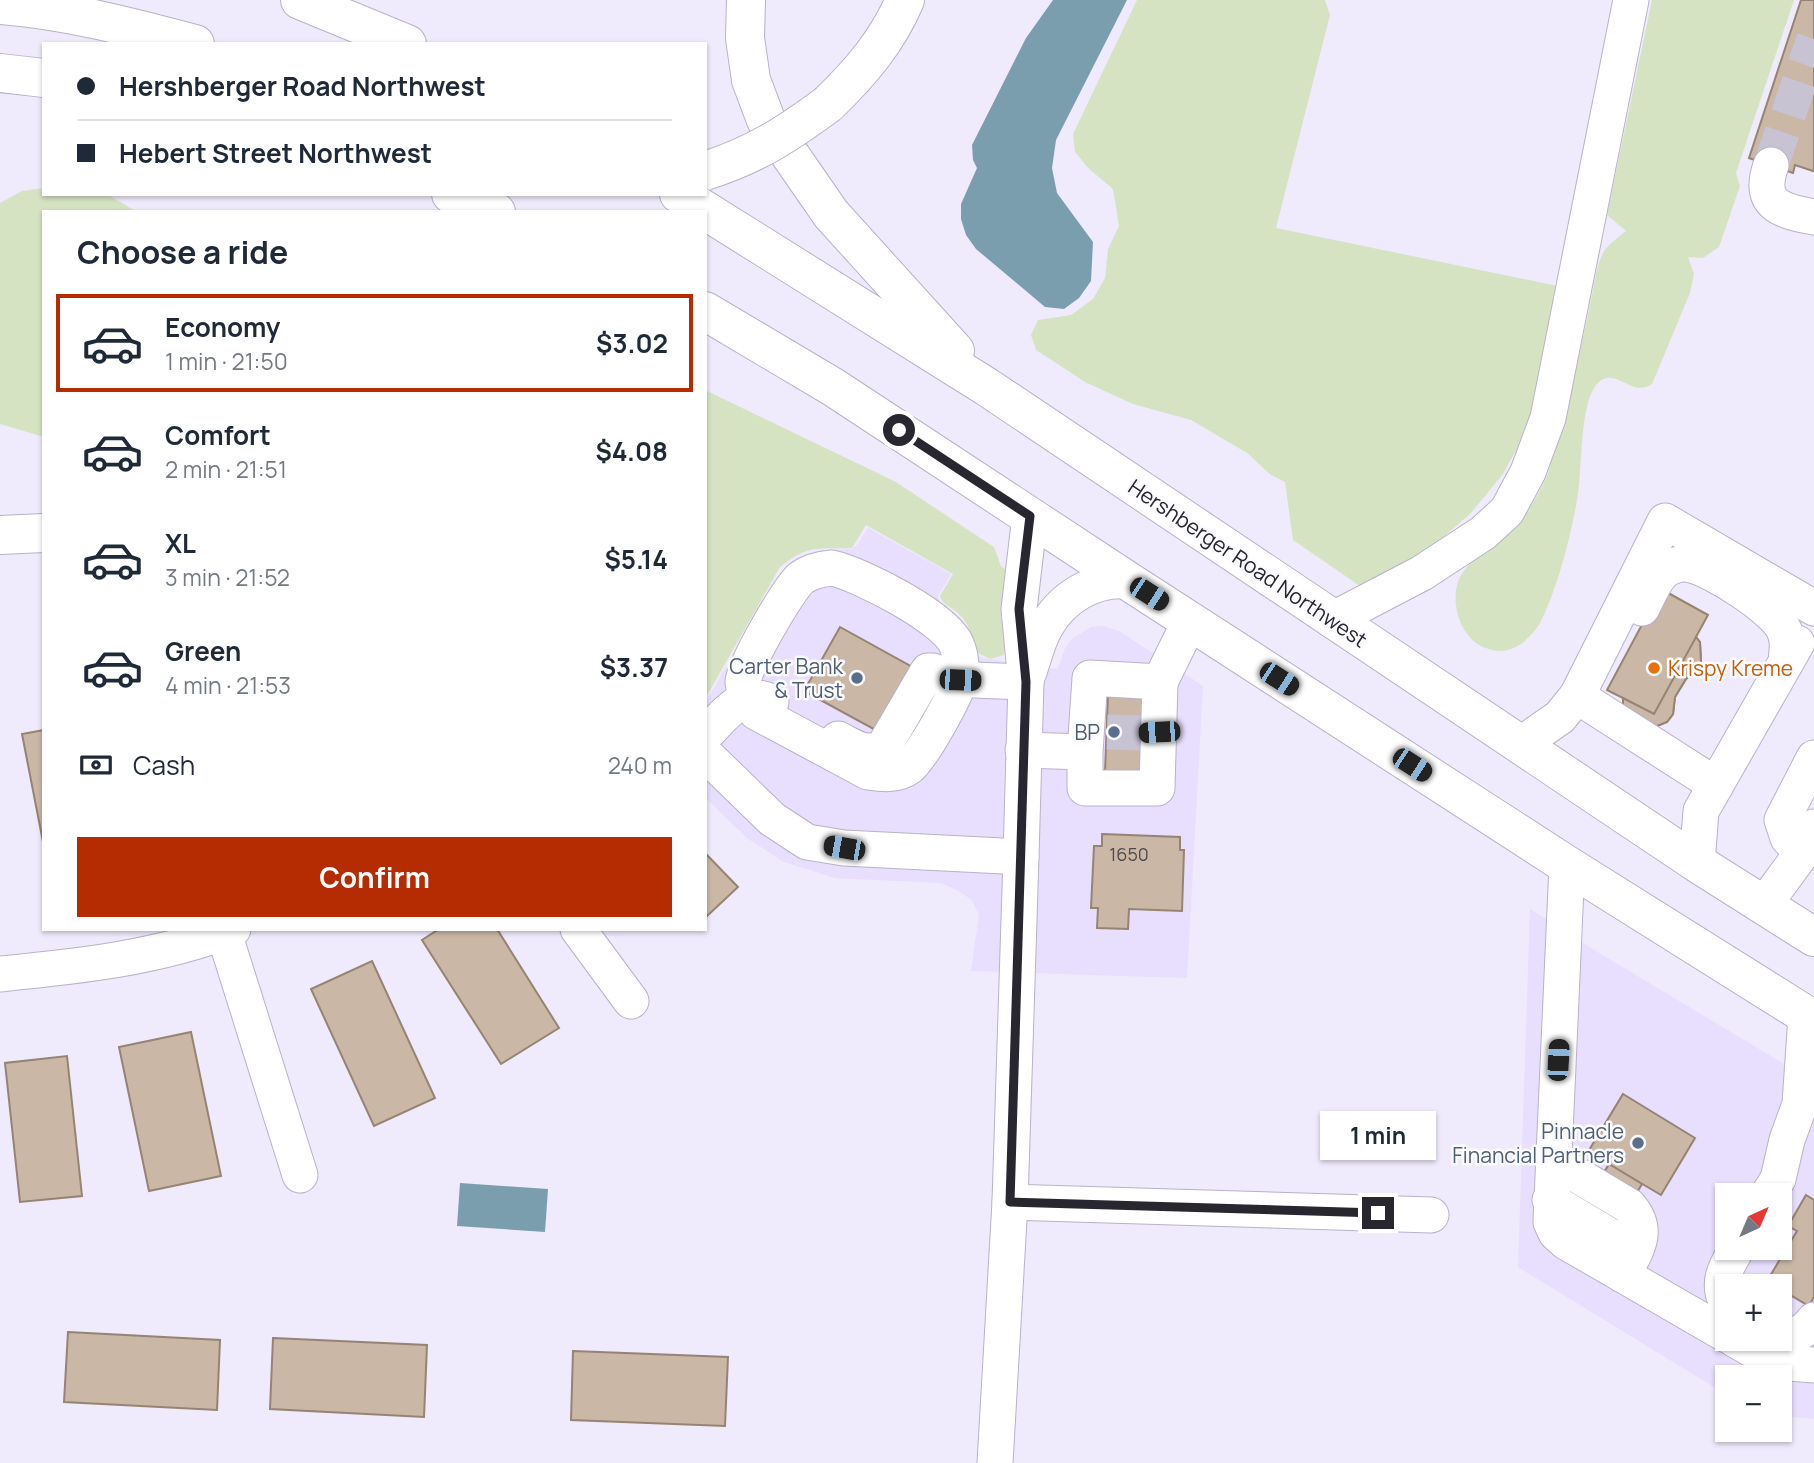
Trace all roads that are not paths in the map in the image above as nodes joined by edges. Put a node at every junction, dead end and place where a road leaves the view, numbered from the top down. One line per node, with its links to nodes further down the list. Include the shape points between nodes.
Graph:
1 (300, 0): 7 (main road)
2 (746, 0): 19 (main road, via 751,80 766,120 831,215)
3 (905, 0): 11 (main road, bridge, via 881,46 828,104 776,141)
4 (1631, 0): 25 (street, via 1548,418 1528,472 1507,511 1483,533 1423,573)
5 (15, 6): 6 (main road, via 129,26)
6 (188, 42)
7 (402, 42)
8 (0, 73): 9 (main road)
9 (42, 78)
10 (1771, 165): 17 (street, via 1765,181 1774,202 1786,212)
11 (707, 170)
12 (456, 196): 14 (main road)
13 (682, 196): 15 (main road, Hershberger Road Northwest)
14 (491, 210)
15 (704, 210)
16 (707, 212): 19 (main road, Hershberger Road Northwest)
17 (1814, 217)
18 (707, 312): 20 (main road, via 833,387)
19 (986, 387): 25 (main road, Hershberger Road Northwest)
20 (1030, 516): 23 (main road); 29 (street, via 1019,609)
21 (42, 533): 22 (main road)
22 (0, 535)
23 (1128, 581): 26 (main road); 29 (street, via 1087,588 1065,604 1046,625)
24 (1814, 611): 27 (street); 31 (street, via 1665,521)
25 (1332, 620): 35 (main road, Hershberger Road Northwest)
26 (1190, 621): 30 (street); 44 (main road)
27 (1786, 662): 31 (street, via 1788,643 1773,613 1705,570 1678,564 1665,569 1656,582 1606,674); 39 (street)
28 (954, 679): 29 (street); 32 (street, via 928,671 883,748 873,753 862,752 765,699); 32 (street, via 919,757 909,767 883,775 868,772 756,712); 32 (street, via 960,660 947,629 849,572 832,568 815,570 788,594 747,668 743,682)
29 (1026, 682): 36 (street)
30 (1160, 682): 34 (street, via 1090,678); 34 (street, via 1151,732 1157,788 1085,788)
31 (1579, 692): 35 (street, via 1560,717); 39 (street)
32 (748, 699): 33 (street, via 737,703)
33 (707, 734)
34 (1093, 738): 36 (street)
35 (1520, 745): 43 (main road, Hershberger Road Northwest)
36 (1023, 750): 42 (street)
37 (707, 756): 42 (street, via 772,819 807,842)
38 (1814, 758): 41 (street, via 1782,820 1788,838)
39 (1716, 785): 43 (street, via 1701,810)
40 (1814, 794): 41 (street, via 1802,818)
41 (1808, 840): 45 (street)
42 (1021, 857): 56 (street)
43 (1697, 863): 45 (main road, Hershberger Road Northwest)
44 (1567, 865): 51 (main road); 54 (street)
45 (1763, 906): 48 (main road, Hershberger Road Northwest)
46 (229, 931): 49 (street, via 102,964); 53 (street)
47 (579, 931): 50 (street)
48 (1814, 937)
49 (0, 974)
50 (631, 1000)
51 (1810, 1018): 52 (street)
52 (1807, 1105): 55 (street, via 1787,1140)
53 (300, 1175)
54 (1551, 1180): 58 (street, via 1551,1222 1556,1233 1566,1242); 58 (street, via 1629,1206 1640,1226 1640,1240)
55 (1776, 1183)
56 (1010, 1202): 57 (street); 64 (street)
57 (1431, 1215)
58 (1629, 1264): 60 (street)
59 (1814, 1320): 61 (street)
60 (1715, 1326)
61 (1792, 1335)
62 (1755, 1351): 63 (street, via 1774,1362)
63 (1814, 1365)
64 (995, 1463)

